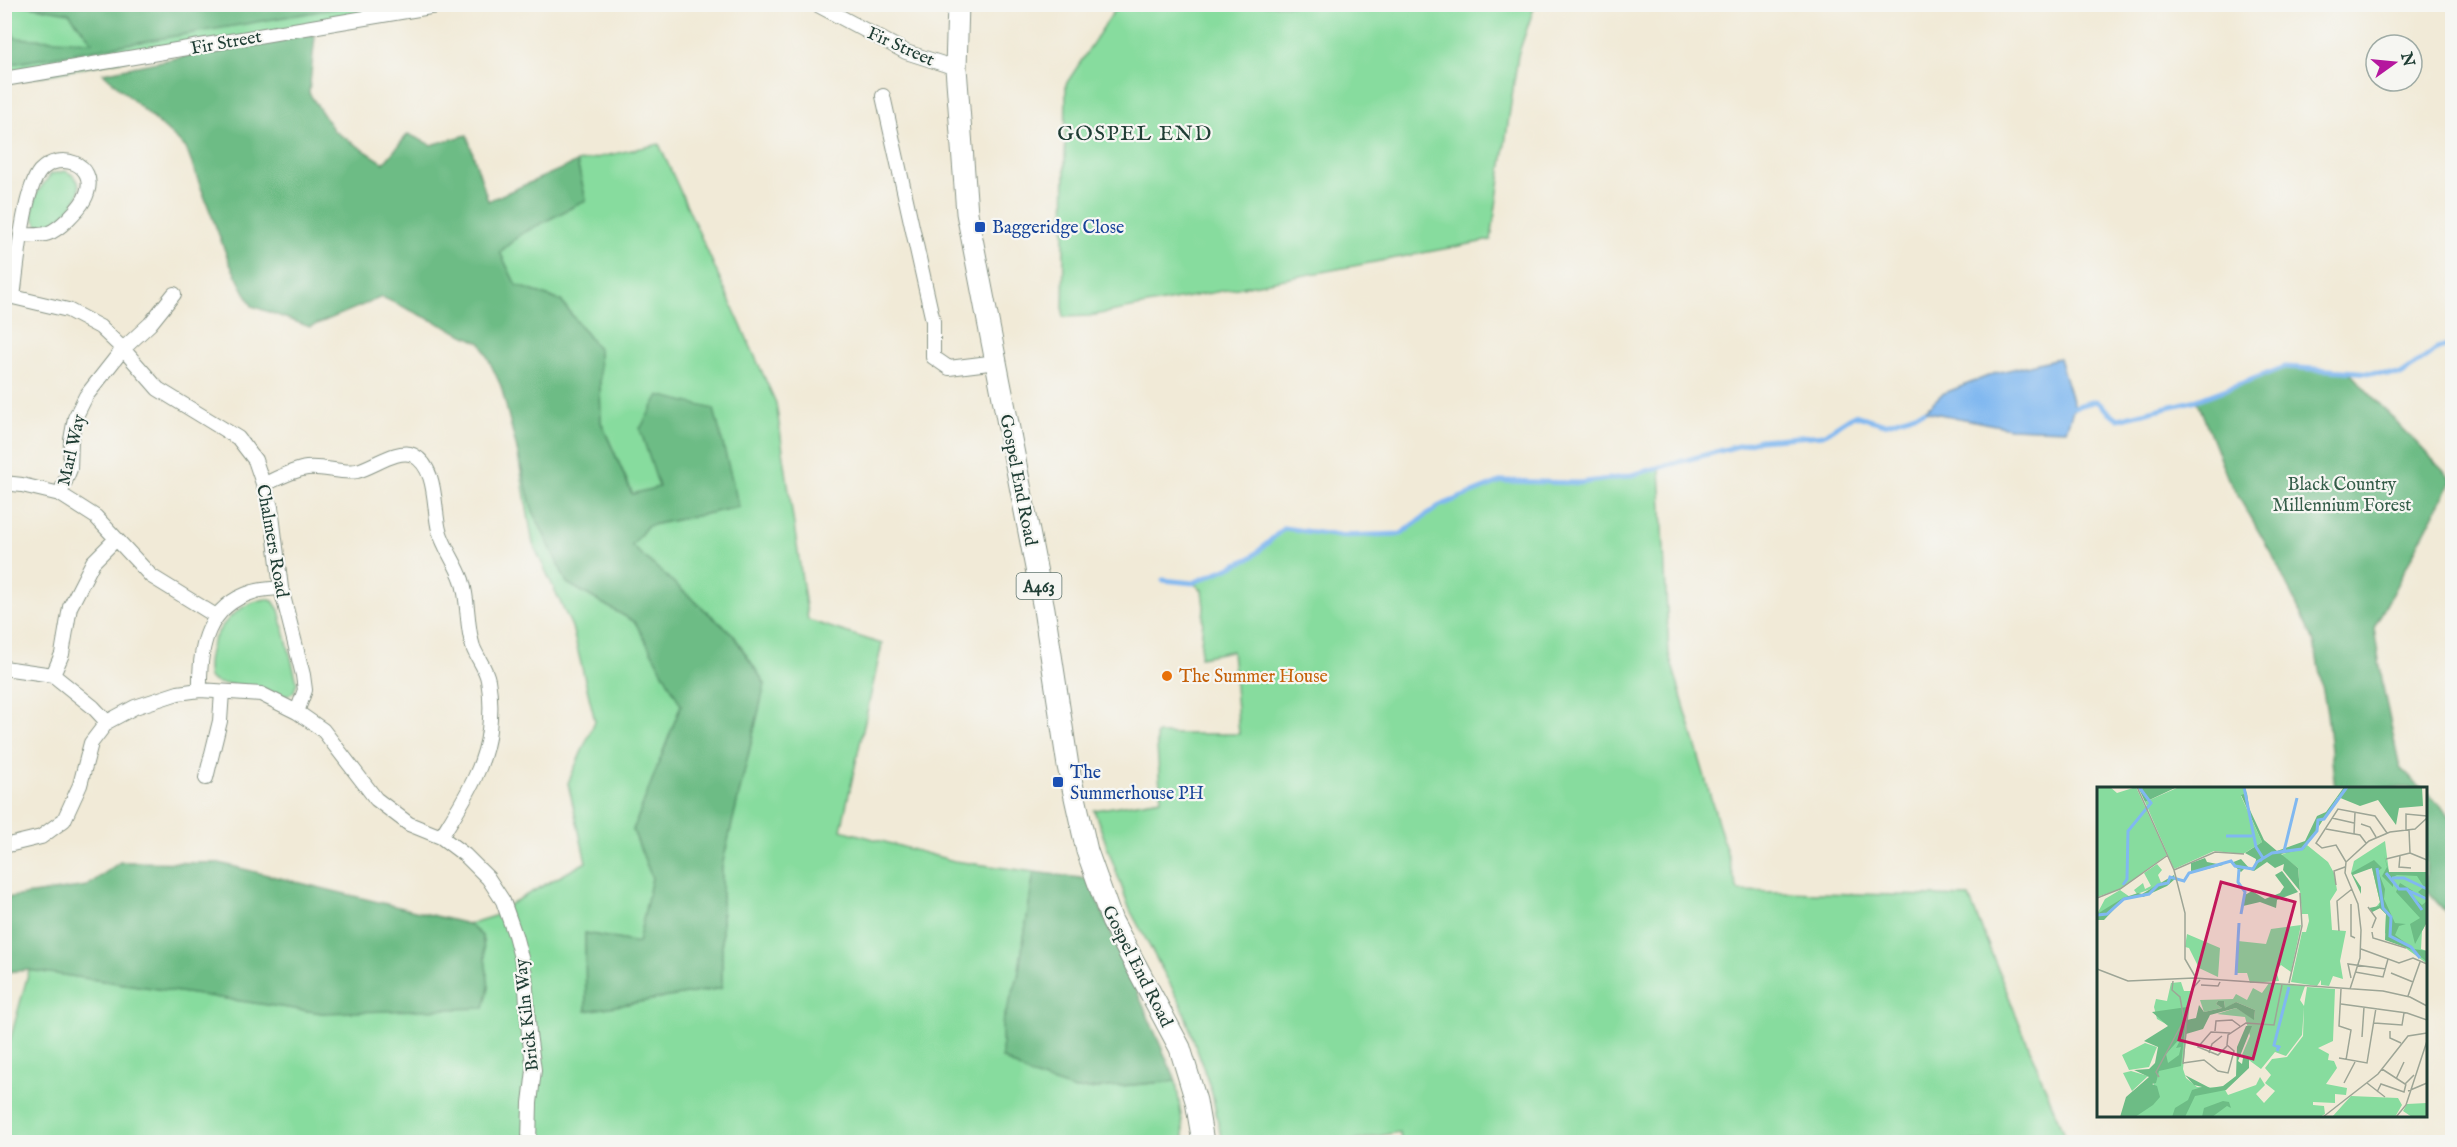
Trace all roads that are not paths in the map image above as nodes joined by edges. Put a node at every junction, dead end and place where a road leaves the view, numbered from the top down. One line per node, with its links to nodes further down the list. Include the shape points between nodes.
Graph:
1 (448, 4): 5 (street, Fir Street)
2 (816, 4): 4 (street, Fir Street, via 906,52)
3 (958, 6): 4 (main road, Gospel End Road / A463)
4 (956, 68): 11 (main road, Gospel End Road / A463, via 967,213)
5 (4, 79)
6 (883, 96): 11 (street, via 933,321 933,357 950,368)
7 (23, 235): 7 (street, via 32,187 40,172 51,163 75,162 87,178 88,193 79,208 56,230 42,236); 9 (street)
8 (174, 294): 10 (street, Marl Way)
9 (9, 297): 10 (street, Chalmers Road, via 68,310 100,327)
10 (123, 349): 13 (street, Chalmers Road, via 158,389 238,438 255,460); 14 (street, Marl Way, via 86,396 75,418 70,469)
11 (997, 362): 28 (main road, Gospel End Road / A463, via 1044,609 1068,766 1087,851 1112,921 1180,1048 1196,1101)
12 (4, 483): 14 (street)
13 (265, 484): 16 (street, Chalmers Road); 25 (street, via 308,468 356,471 397,455 411,454 422,461 430,479 438,528 461,578 468,605 468,630 488,676 491,697 482,761)
14 (60, 494): 15 (street, via 96,517)
15 (116, 539): 17 (street, via 152,576); 19 (street, via 93,562 70,607 62,654)
16 (281, 588): 17 (street, via 253,592); 22 (street, Chalmers Road, via 305,690)
17 (216, 616): 20 (street, via 199,663)
18 (4, 668): 19 (street)
19 (53, 675): 23 (street)
20 (200, 690): 21 (street, Brick Kiln Way); 23 (street, Brick Kiln Way, via 135,707)
21 (222, 692): 22 (street, Brick Kiln Way, via 261,694); 24 (street, via 220,721)
22 (297, 711): 25 (street, Brick Kiln Way, via 323,730 376,799 409,824)
23 (107, 722): 26 (street, Brick Kiln Way, via 92,743 80,785 64,820 41,837)
24 (206, 778)
25 (441, 837): 27 (street, Brick Kiln Way, via 488,878 503,902 515,935 525,973 534,1070)
26 (4, 846)
27 (529, 1143)
28 (1203, 1143)

